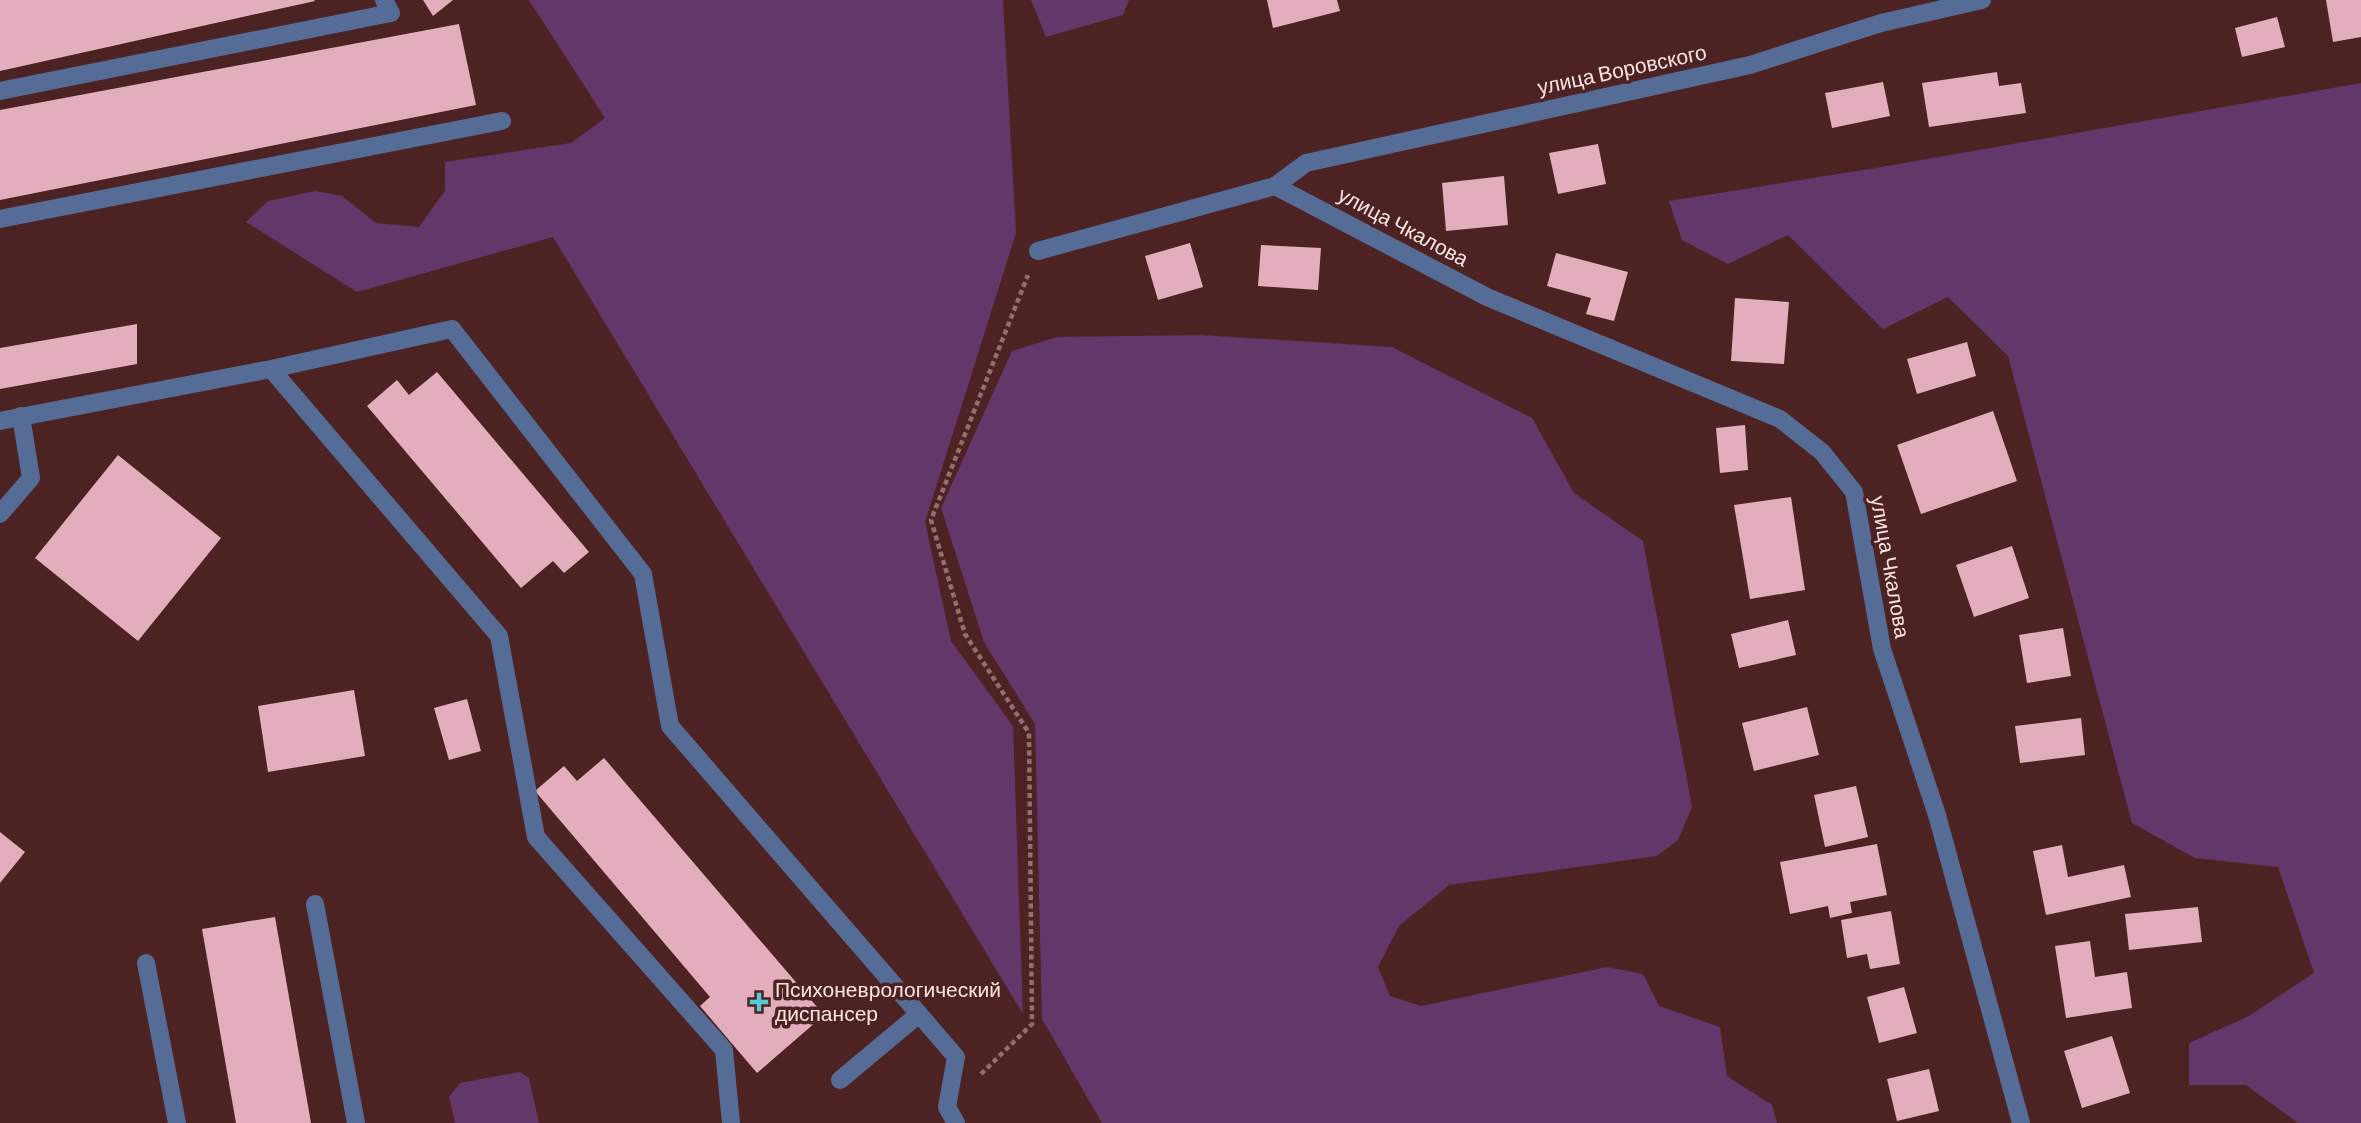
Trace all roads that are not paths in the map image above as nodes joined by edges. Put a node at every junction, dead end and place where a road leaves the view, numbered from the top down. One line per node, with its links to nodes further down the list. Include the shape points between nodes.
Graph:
1 (384, 0): 3 (street, via 391,13)
2 (1982, 0): 5 (street, улица Воровского, via 1881,23 1750,65 1306,163)
3 (0, 91)
4 (502, 121): 6 (street)
5 (1275, 186): 7 (street); 20 (street, улица Чкалова, via 1486,297 1780,419 1822,452 1854,492 1882,649 1937,816)
6 (0, 219)
7 (1038, 251)
8 (271, 369): 9 (street); 14 (street, via 452,329 643,574 670,726); 18 (street, via 499,636 536,837 724,1050)
9 (21, 416): 10 (street); 11 (street, via 31,478)
10 (0, 421)
11 (0, 514)
12 (316, 904): 17 (street)
13 (146, 963): 16 (street)
14 (919, 1014): 15 (street); 19 (street, via 956,1057 947,1107)
15 (840, 1080)
16 (177, 1123)
17 (356, 1123)
18 (731, 1123)
19 (956, 1123)
20 (2021, 1123)

